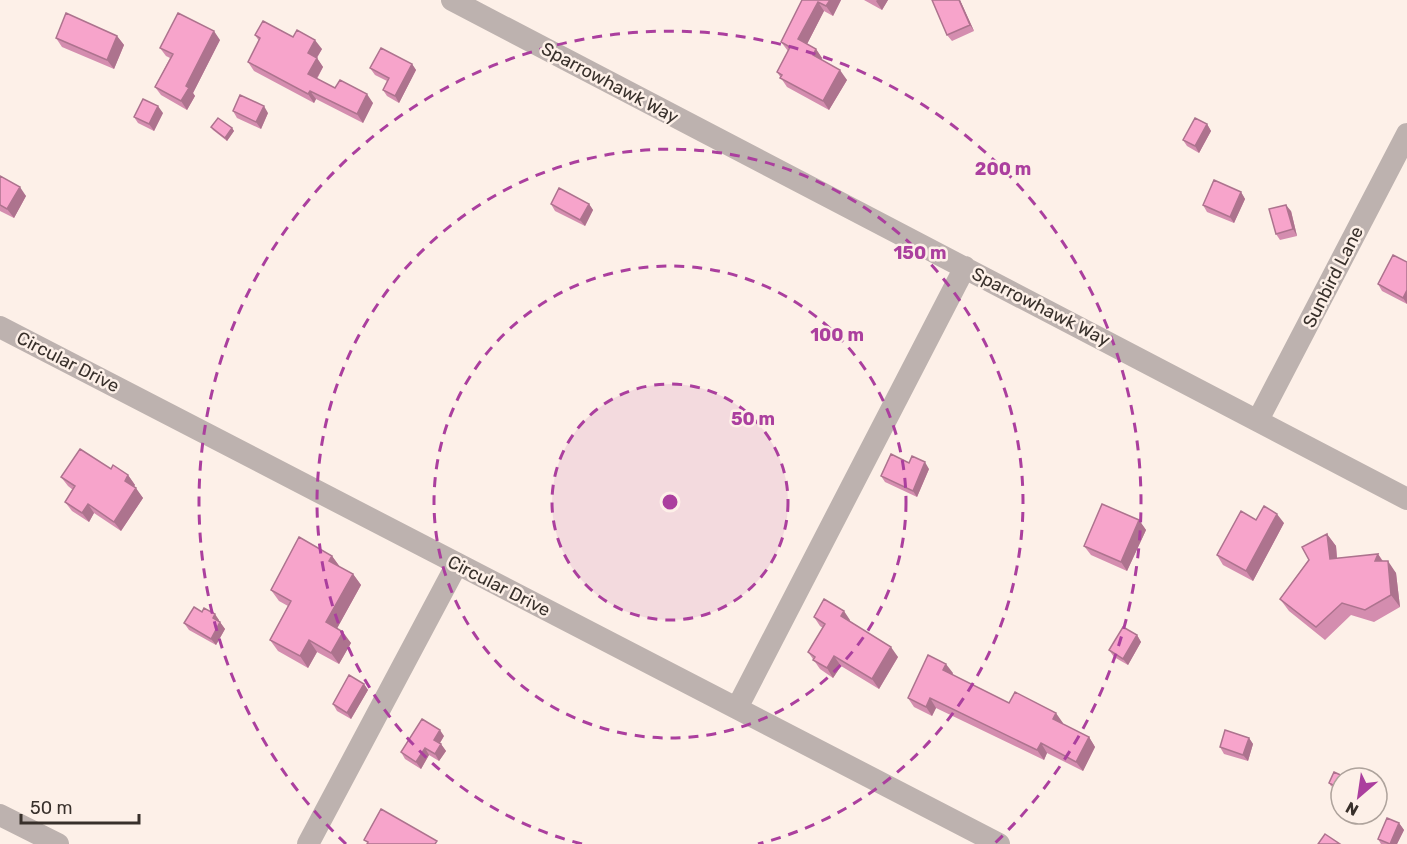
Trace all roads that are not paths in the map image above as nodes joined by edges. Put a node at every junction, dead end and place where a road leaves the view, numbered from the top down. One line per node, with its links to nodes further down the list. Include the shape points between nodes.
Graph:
1 (452, 0): 3 (street, Sparrowhawk Way)
2 (1407, 134): 5 (street, Sunbird Lane)
3 (965, 267): 5 (street, Sparrowhawk Way); 8 (street)
4 (0, 327): 7 (street, Circular Drive)
5 (1258, 420): 6 (street, Sparrowhawk Way)
6 (1407, 499)
7 (458, 564): 8 (street, Circular Drive); 11 (street)
8 (737, 708): 12 (street, Circular Drive)
9 (0, 815): 10 (street)
10 (58, 844)
11 (308, 844)
12 (999, 844)

